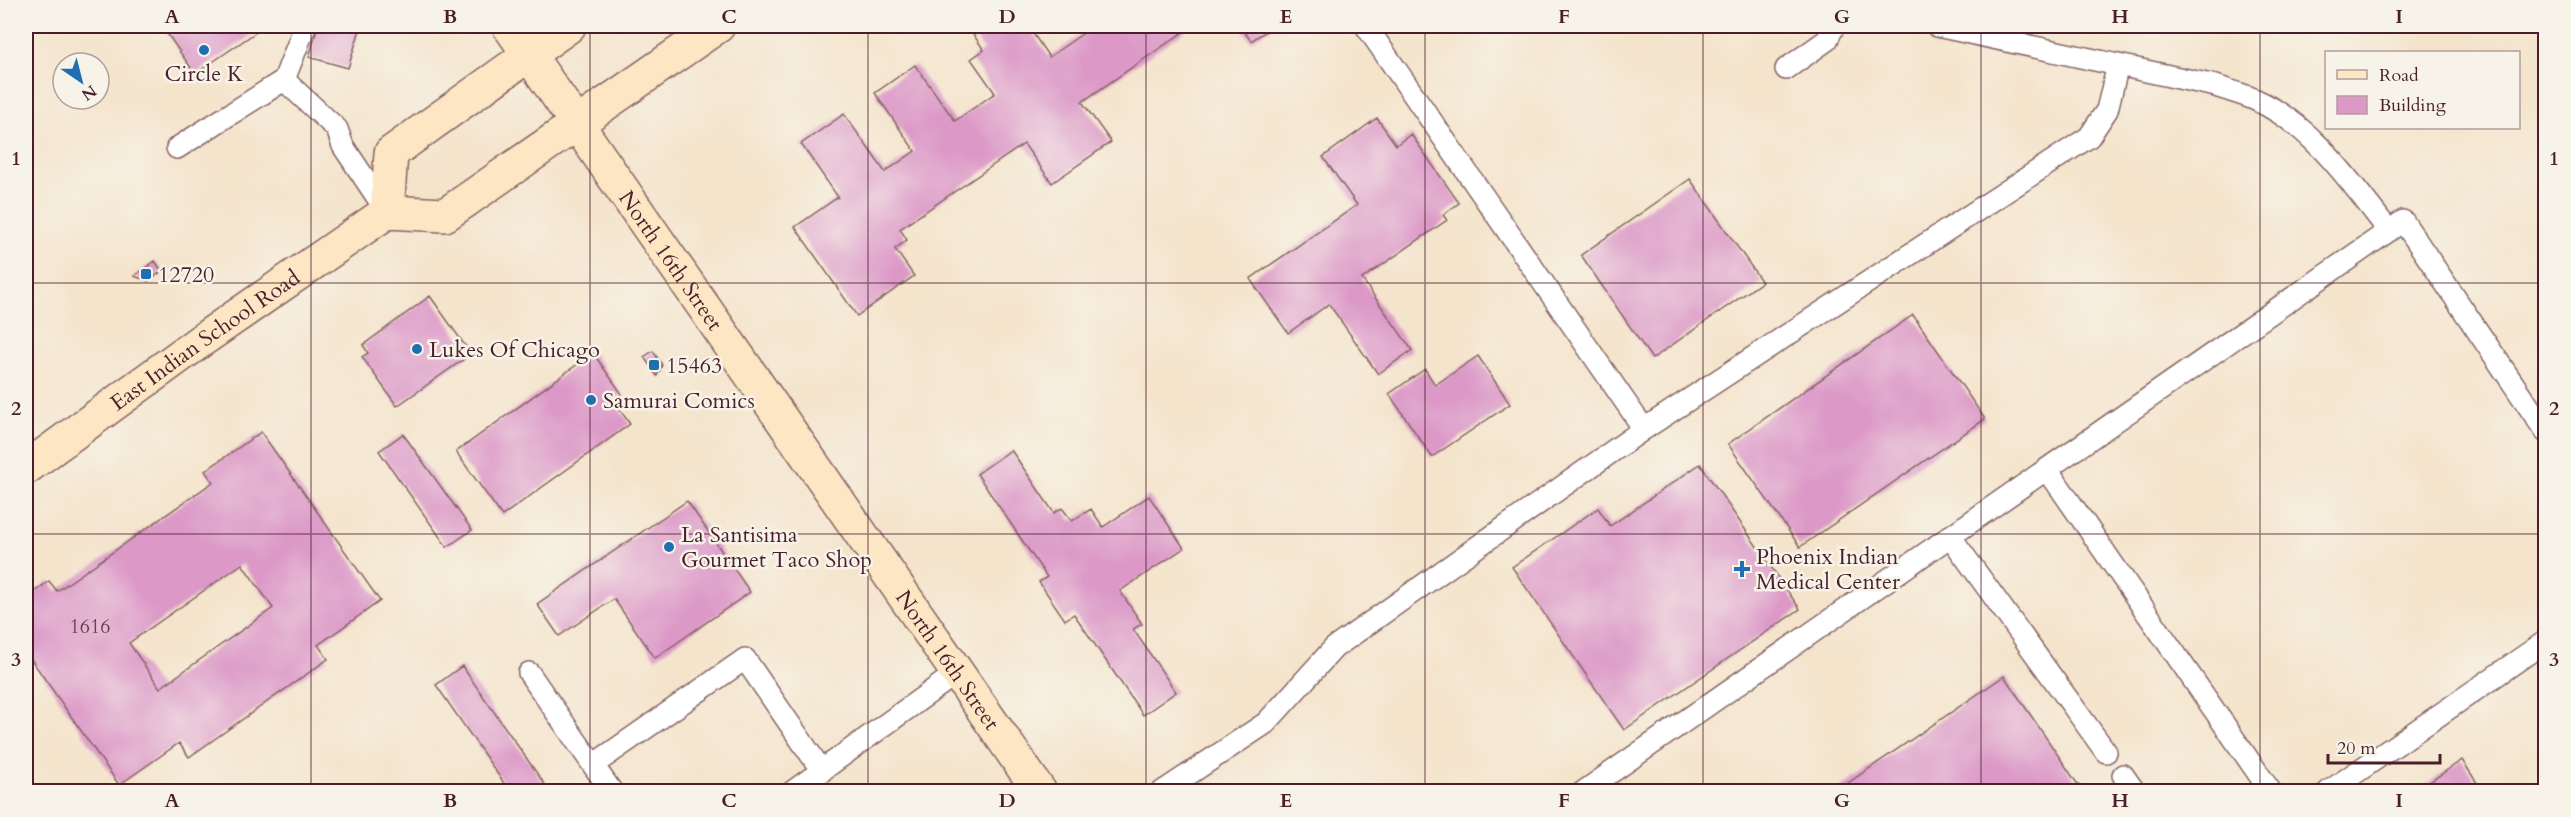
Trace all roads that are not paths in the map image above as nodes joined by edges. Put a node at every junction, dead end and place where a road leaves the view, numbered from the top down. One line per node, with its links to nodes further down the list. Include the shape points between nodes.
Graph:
1 (305, 26): 11 (lane)
2 (509, 26): 8 (main road, North 16th Street)
3 (569, 26): 8 (main road)
4 (718, 26): 12 (main road)
5 (1366, 26): 16 (lane)
6 (1834, 26): 10 (lane, via 1827,40)
7 (1937, 26): 9 (lane)
8 (528, 53): 12 (main road, North 16th Street); 14 (main road, via 391,153)
9 (2118, 65): 15 (lane, via 2216,86 2257,100 2302,130 2334,160); 16 (lane, via 2108,110 2089,137)
10 (1786, 69)
11 (284, 80): 13 (lane); 14 (lane, via 337,129 343,146)
12 (578, 123): 14 (main road, via 445,215); 22 (main road, North 16th Street)
13 (177, 148)
14 (387, 212): 18 (main road, East Indian School Road)
15 (2389, 231): 17 (lane, via 2403,221); 19 (lane)
16 (1644, 429): 30 (lane, via 1334,648 1266,723)
17 (2546, 432)
18 (26, 468)
19 (2047, 469): 20 (lane); 32 (lane)
20 (1950, 536): 24 (lane); 31 (lane)
21 (2546, 641): 33 (lane)
22 (958, 672): 26 (lane); 29 (main road, North 16th Street)
23 (529, 674): 25 (lane)
24 (2106, 752)
25 (593, 765): 26 (lane, via 745,659); 27 (lane)
26 (822, 771): 28 (lane)
27 (612, 792)
28 (792, 792)
29 (1040, 792)
30 (1162, 792)
31 (1583, 792)
32 (2271, 792)
33 (2328, 792)

